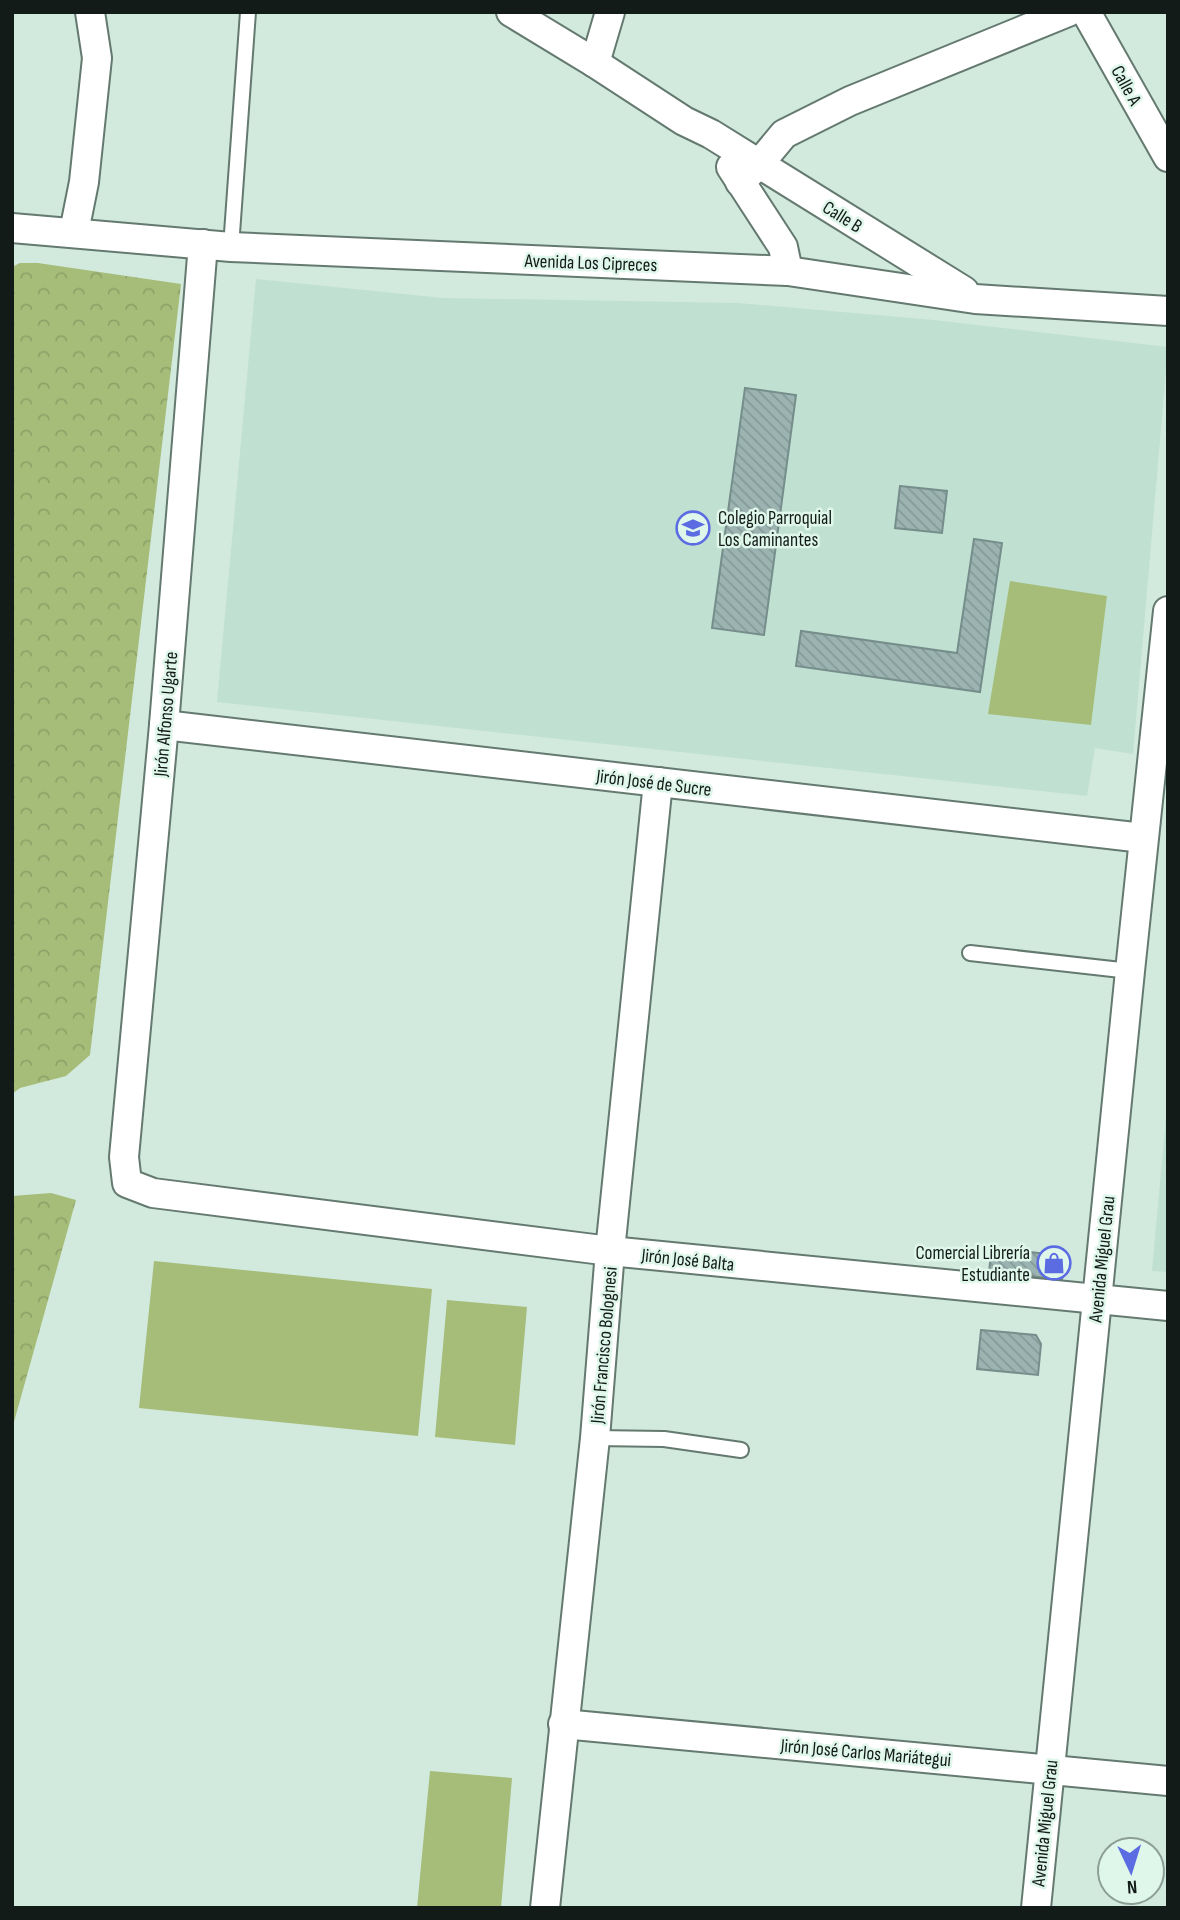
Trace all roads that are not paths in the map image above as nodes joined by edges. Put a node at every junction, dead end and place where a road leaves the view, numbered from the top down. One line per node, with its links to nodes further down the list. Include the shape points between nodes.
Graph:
1 (90, 12): 11 (street, via 97,58)
2 (248, 12): 13 (lane)
3 (511, 12): 7 (street, Calle B)
4 (610, 12): 7 (street)
5 (1068, 12): 9 (street, via 850,101 784,134)
6 (1086, 12): 8 (street, Calle A)
7 (595, 64): 9 (street, Calle B, via 712,134)
8 (1168, 158)
9 (750, 173): 14 (street, Calle B, via 783,247); 15 (street, Calle B)
10 (12, 228): 11 (street, Avenida Los Cipreces)
11 (74, 232): 12 (street, Avenida Los Cipreces)
12 (203, 244): 13 (street, Avenida Los Cipreces); 18 (street, Jirón Alfonso Ugarte)
13 (231, 247): 14 (street, Avenida Los Cipreces)
14 (788, 271): 15 (street, Avenida Los Cipreces)
15 (975, 299): 16 (street, Avenida Los Cipreces)
16 (1168, 311)
17 (1168, 611): 20 (street, Avenida Miguel Grau)
18 (164, 725): 19 (street, Jirón José de Sucre); 23 (street, Jirón Alfonso Ugarte, via 124,1157)
19 (658, 782): 20 (street, Jirón José de Sucre); 24 (street, Jirón Francisco Bolognesi)
20 (1143, 838): 22 (street, Avenida Miguel Grau)
21 (970, 953): 22 (lane)
22 (1130, 971): 25 (street, Avenida Miguel Grau)
23 (127, 1183): 24 (street, Jirón José Balta, via 153,1194)
24 (610, 1251): 25 (street, Jirón José Balta); 27 (street, Jirón Francisco Bolognesi)
25 (1097, 1299): 26 (street, Jirón José Balta); 30 (street, Avenida Miguel Grau)
26 (1168, 1306)
27 (595, 1438): 28 (lane, via 664,1439); 29 (street, Jirón Francisco Bolognesi)
28 (741, 1450)
29 (563, 1724): 30 (street, Jirón José Carlos Mariátegui); 32 (street, Jirón Francisco Bolognesi)
30 (1050, 1769): 31 (street, Jirón José Carlos Mariátegui); 33 (street, Avenida Miguel Grau)
31 (1168, 1781)
32 (545, 1908)
33 (1036, 1908)

